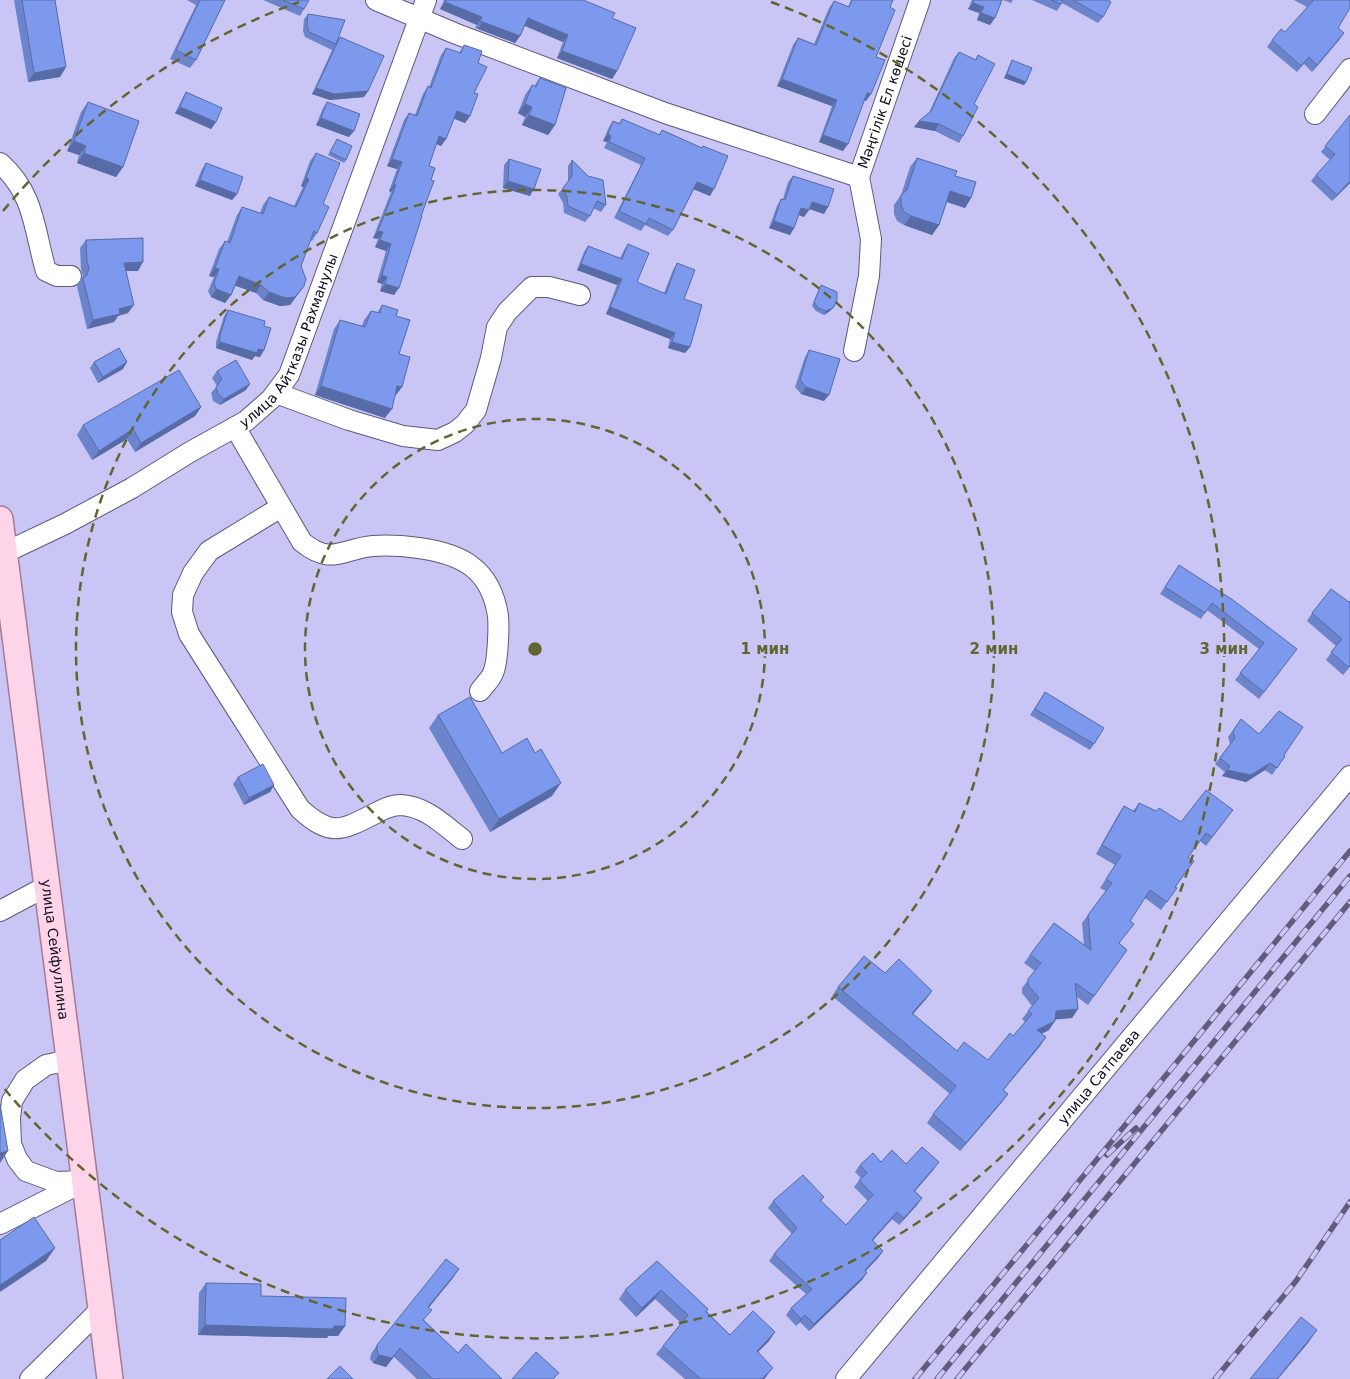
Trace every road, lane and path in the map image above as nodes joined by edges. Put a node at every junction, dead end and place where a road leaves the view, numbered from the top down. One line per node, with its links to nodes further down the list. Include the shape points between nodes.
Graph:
1 (376, 0): 3 (street)
2 (920, 0): 7 (street, Мәңгілік Ел көшесі)
3 (422, 8): 7 (street, via 454,33 666,113); 11 (street, улица Айтказы Рахманулы, via 289,375)
4 (1350, 69): 5 (street)
5 (1315, 114)
6 (0, 163): 8 (street, via 15,179 31,206 46,271 57,276)
7 (859, 177): 10 (street, Мәңгілік Ел көшесі, via 871,239 869,276)
8 (72, 276)
9 (580, 295): 11 (street, via 549,286 532,287 522,296 497,327 476,410 456,432 438,440 403,436)
10 (854, 351)
11 (276, 393): 12 (street, улица Айтказы Рахманулы)
12 (235, 427): 13 (street); 15 (street, улица Айтказы Рахманулы, via 124,493)
13 (281, 507): 16 (street, via 302,542 313,551 340,555 373,546 402,546 437,551 460,558 474,567 496,604 499,628 494,673); 18 (street, via 209,552 193,572 183,594 182,612 189,634 300,808 312,820 323,827 343,828 400,805 430,814)
14 (0, 519): 15 (main road, улица Сейфуллина)
15 (4, 553): 19 (main road, улица Сейфуллина)
16 (480, 691)
17 (1350, 776): 27 (street, улица Сатпаева)
18 (462, 839)
19 (47, 886): 20 (street); 21 (main road, улица Сейфуллина)
20 (0, 910)
21 (69, 1060): 22 (main road, улица Сейфуллина); 22 (street, via 46,1065 25,1080 12,1101 11,1144 26,1171 56,1182)
22 (85, 1181): 23 (street); 24 (main road, улица Сейфуллина)
23 (0, 1224)
24 (101, 1310): 25 (street); 26 (main road, улица Сейфуллина)
25 (30, 1379)
26 (110, 1379)
27 (846, 1379)

